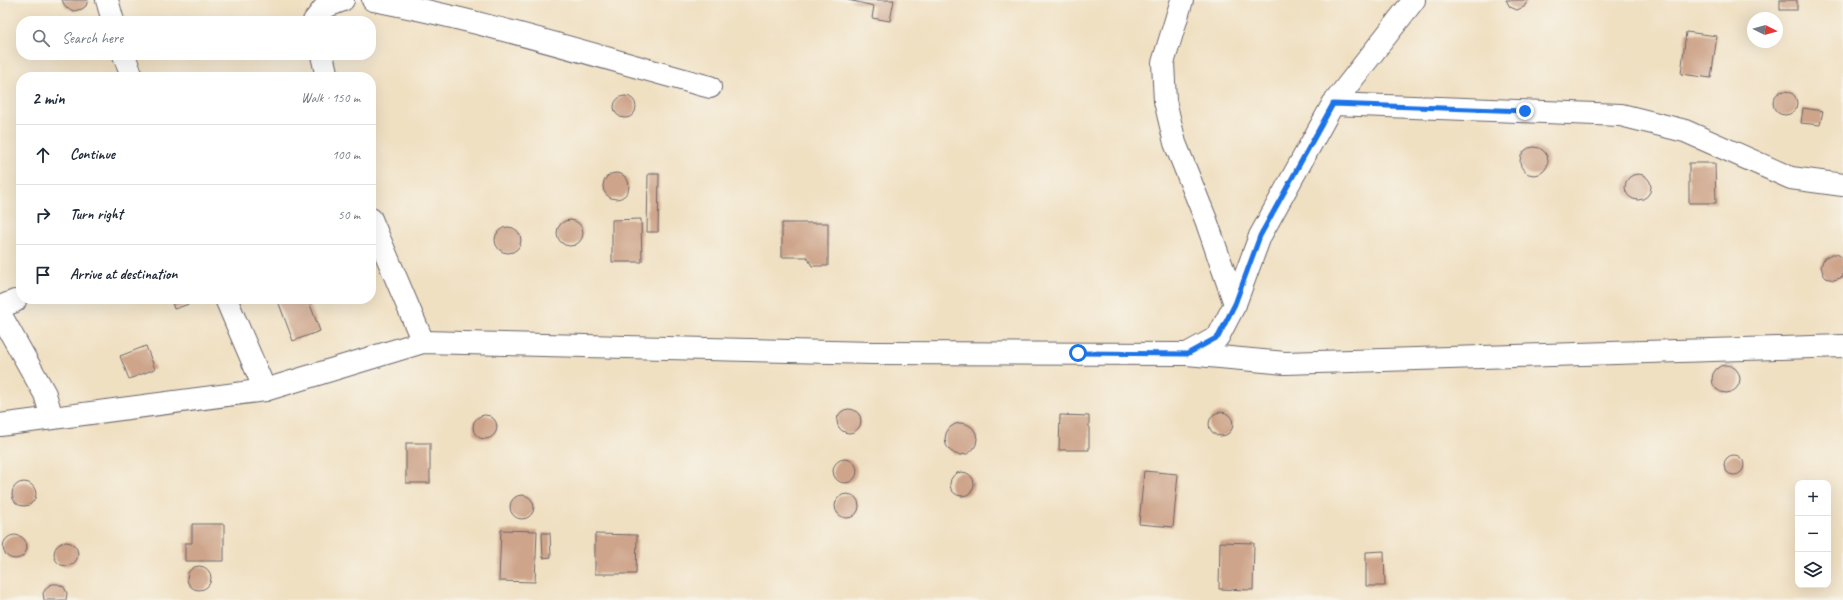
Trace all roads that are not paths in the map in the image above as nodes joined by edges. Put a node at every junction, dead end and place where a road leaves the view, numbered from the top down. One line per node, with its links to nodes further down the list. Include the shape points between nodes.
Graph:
1 (107, 0): 7 (street)
2 (310, 0): 8 (street)
3 (342, 0): 9 (street, via 325,7)
4 (373, 0): 14 (street, via 407,6)
5 (1182, 0): 19 (street, via 1163,63 1165,102 1175,143 1206,220)
6 (1414, 0): 15 (street)
7 (112, 16)
8 (311, 16)
9 (318, 16)
10 (126, 60): 12 (street)
11 (323, 60): 13 (street)
12 (130, 72)
13 (326, 72)
14 (710, 87)
15 (1333, 104): 16 (street, via 1621,115 1685,131 1791,178); 19 (street, via 1260,236)
16 (1843, 185)
17 (376, 231): 21 (street)
18 (228, 304): 24 (street)
19 (1235, 304): 23 (street, via 1218,337)
20 (5, 307): 25 (street, via 45,394)
21 (423, 342): 23 (street, via 865,352); 24 (street)
22 (1843, 346): 23 (street, via 1284,363)
23 (1187, 354)
24 (265, 390): 25 (street)
25 (52, 418): 26 (street)
26 (0, 425)

